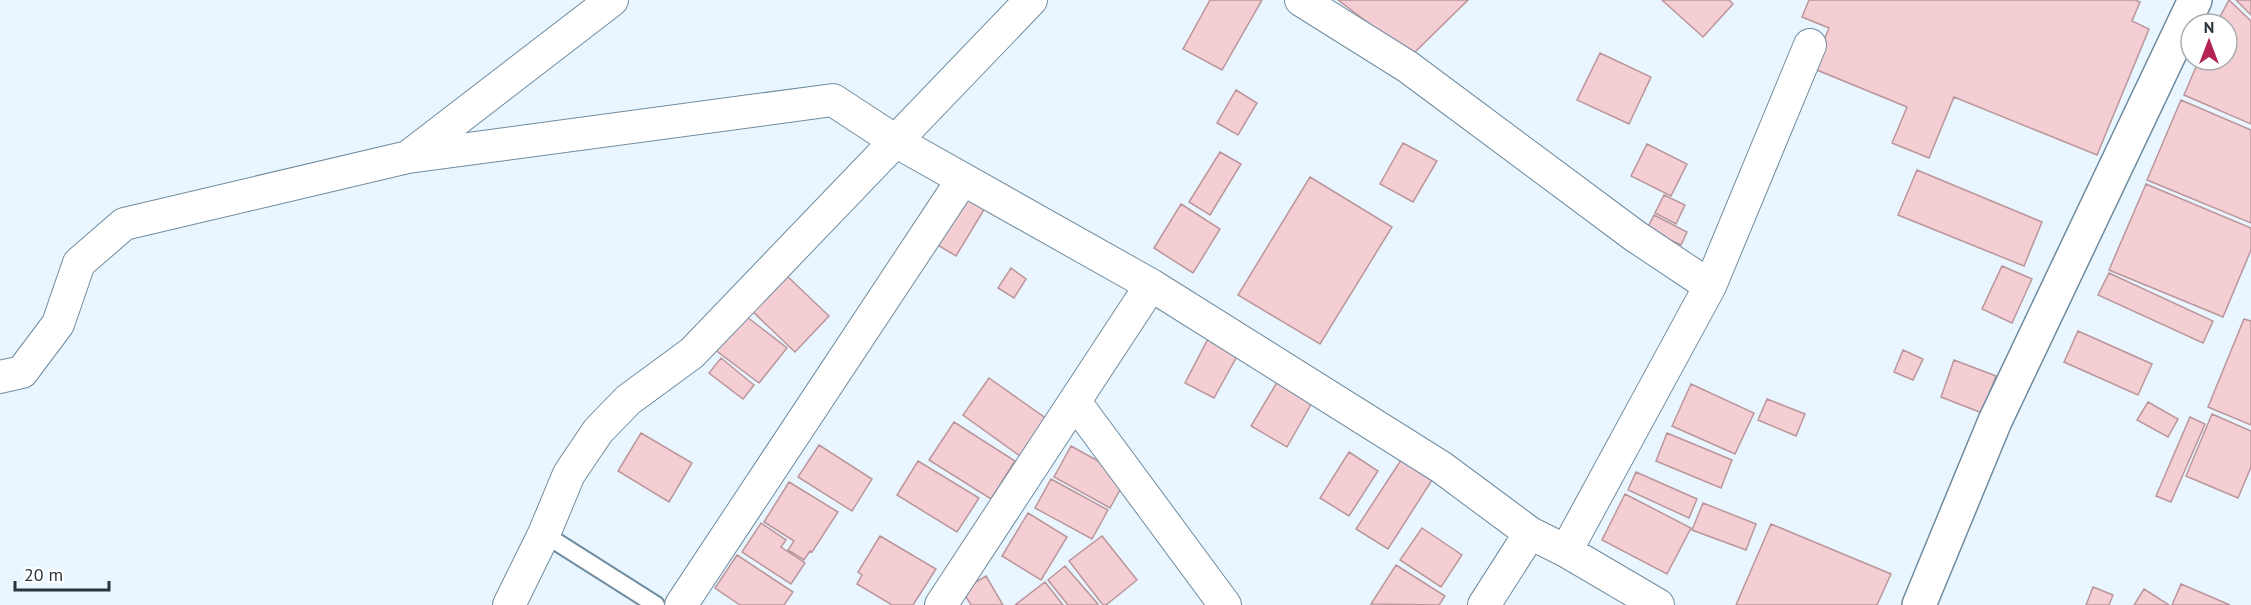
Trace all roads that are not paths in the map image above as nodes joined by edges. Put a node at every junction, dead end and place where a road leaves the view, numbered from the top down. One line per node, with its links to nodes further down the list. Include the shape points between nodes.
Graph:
1 (612, 0): 7 (street)
2 (1031, 0): 6 (street)
3 (1301, 0): 10 (street, via 1408,67 1635,236)
4 (2195, 0): 23 (street, via 1995,421)
5 (1810, 45): 10 (street)
6 (897, 142): 7 (street, via 833,100); 8 (street); 14 (street, via 692,353 628,400 598,431 569,474)
7 (408, 158): 11 (street, via 124,224 79,263 58,324 22,372)
8 (963, 179): 9 (street); 19 (street)
9 (1151, 285): 12 (street); 13 (street, via 1441,467)
10 (1710, 286): 15 (street)
11 (0, 377)
12 (1075, 402): 16 (street); 20 (street)
13 (1530, 533): 15 (street); 21 (street)
14 (544, 534): 17 (street); 18 (lane)
15 (1566, 551): 22 (street)
16 (1216, 602)
17 (509, 605)
18 (656, 605)
19 (681, 605)
20 (941, 605)
21 (1484, 605)
22 (1658, 605)
23 (1919, 605)

